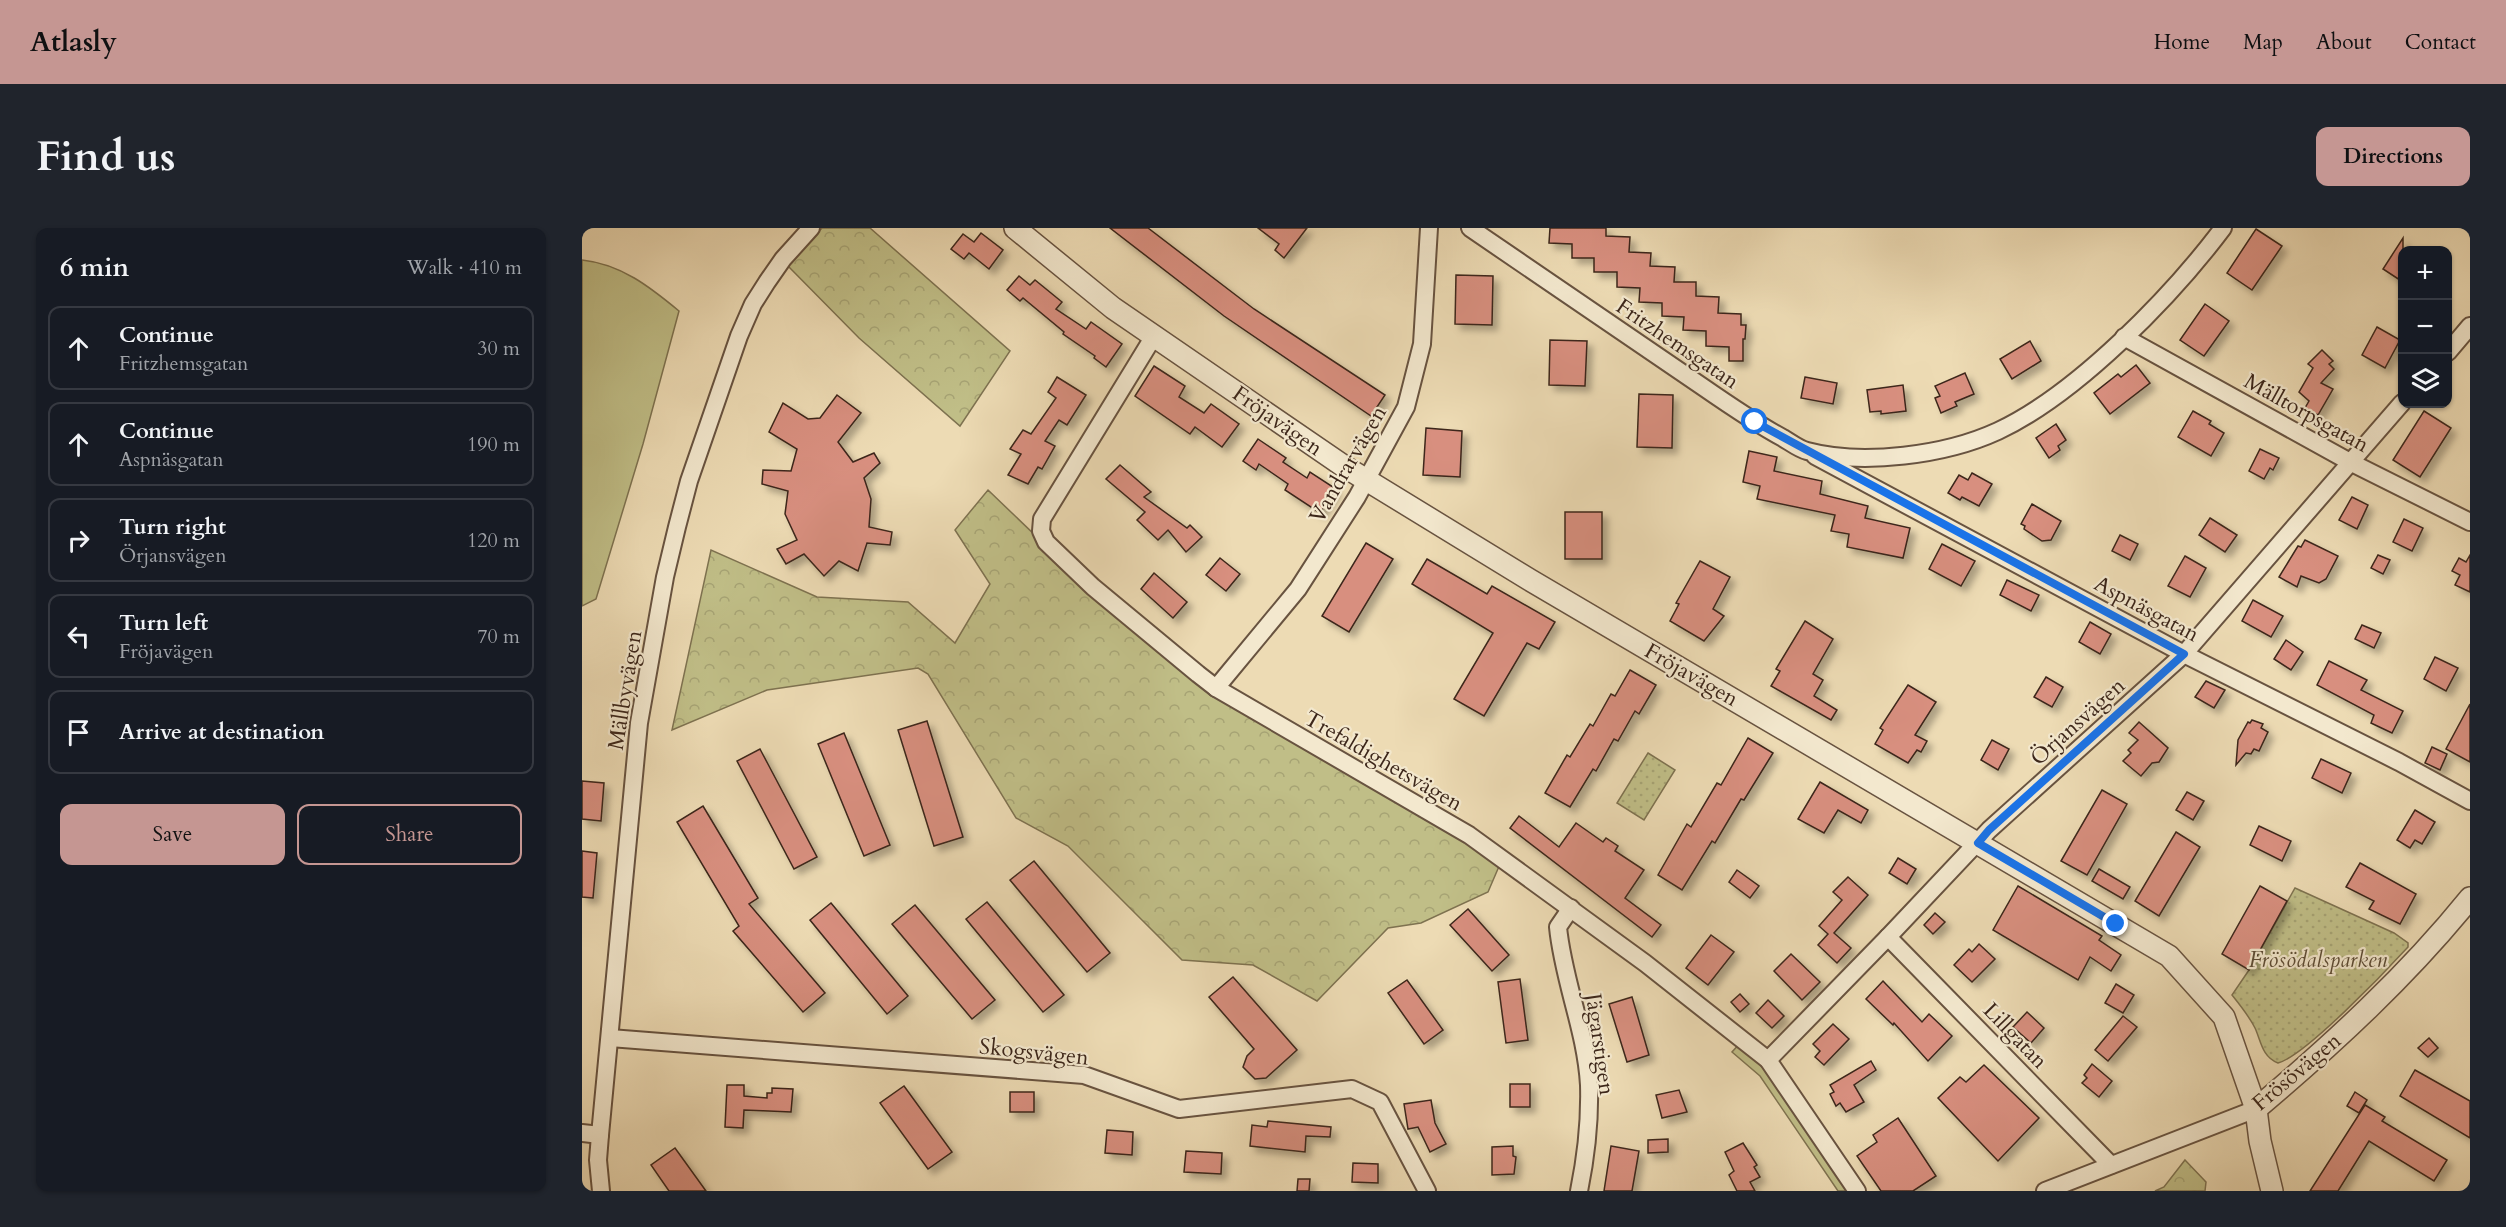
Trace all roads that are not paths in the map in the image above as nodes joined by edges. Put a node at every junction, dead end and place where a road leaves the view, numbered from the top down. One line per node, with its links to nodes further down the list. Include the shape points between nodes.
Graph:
1 (811, 228): 22 (street, Mällbyvägen, via 783,259 753,304 689,481 677,527 639,723)
2 (1015, 228): 7 (street, Fröjavägen)
3 (1429, 228): 13 (street, Vandrarvägen, via 1422,344 1406,407)
4 (1470, 228): 11 (street, Fritzhemsgatan, via 1755,422)
5 (2223, 228): 8 (street, Fritzhemsgatan, via 2173,288)
6 (2470, 326): 9 (street)
7 (1154, 336): 13 (street, Fröjavägen); 16 (street, Trefaldighetsvägen, via 1042,519 1041,531 1046,542 1093,586)
8 (2124, 336): 11 (street, Fritzhemsgatan, via 2049,400 1998,431 1937,451 1869,459); 12 (street, Mälltorpsgatan)
9 (2452, 347)
10 (2399, 408): 12 (street, Örjansvägen)
11 (1806, 451): 15 (street, Aspnäsgatan)
12 (2350, 462): 14 (street, Mälltorpsgatan); 15 (street, Örjansvägen)
13 (1367, 480): 16 (street, Vandrarvägen, via 1298,589); 18 (street, Fröjavägen, via 1521,575)
14 (2470, 522)
15 (2184, 654): 17 (street, Aspnäsgatan); 18 (street, Örjansvägen)
16 (1216, 688): 20 (street, Trefaldighetsvägen, via 1469,835)
17 (2470, 801)
18 (1978, 843): 21 (street, Örjansvägen); 24 (street, Fröjavägen, via 2169,956 2224,1017)
19 (2470, 898): 24 (street, Frösövägen, via 2377,999)
20 (1572, 908): 23 (street, Trefaldighetsvägen); 31 (street, Jägarstigen, via 1558,927 1589,1085 1585,1160)
21 (1888, 938): 23 (street, Örjansvägen); 27 (street, Lillgatan)
22 (610, 1038): 26 (street, Mällbyvägen); 30 (street, Skogsvägen, via 1084,1075 1179,1109 1352,1089 1380,1102)
23 (1768, 1060): 32 (street, Trefaldighetsvägen)
24 (2256, 1109): 27 (street, Frösövägen); 28 (street, Fröjavägen)
25 (582, 1133): 26 (street)
26 (600, 1136): 29 (street, Mällbyvägen)
27 (2111, 1165): 33 (street, Frösövägen)
28 (2270, 1189)
29 (601, 1191)
30 (1427, 1191)
31 (1579, 1191)
32 (1857, 1191)
33 (2045, 1191)

